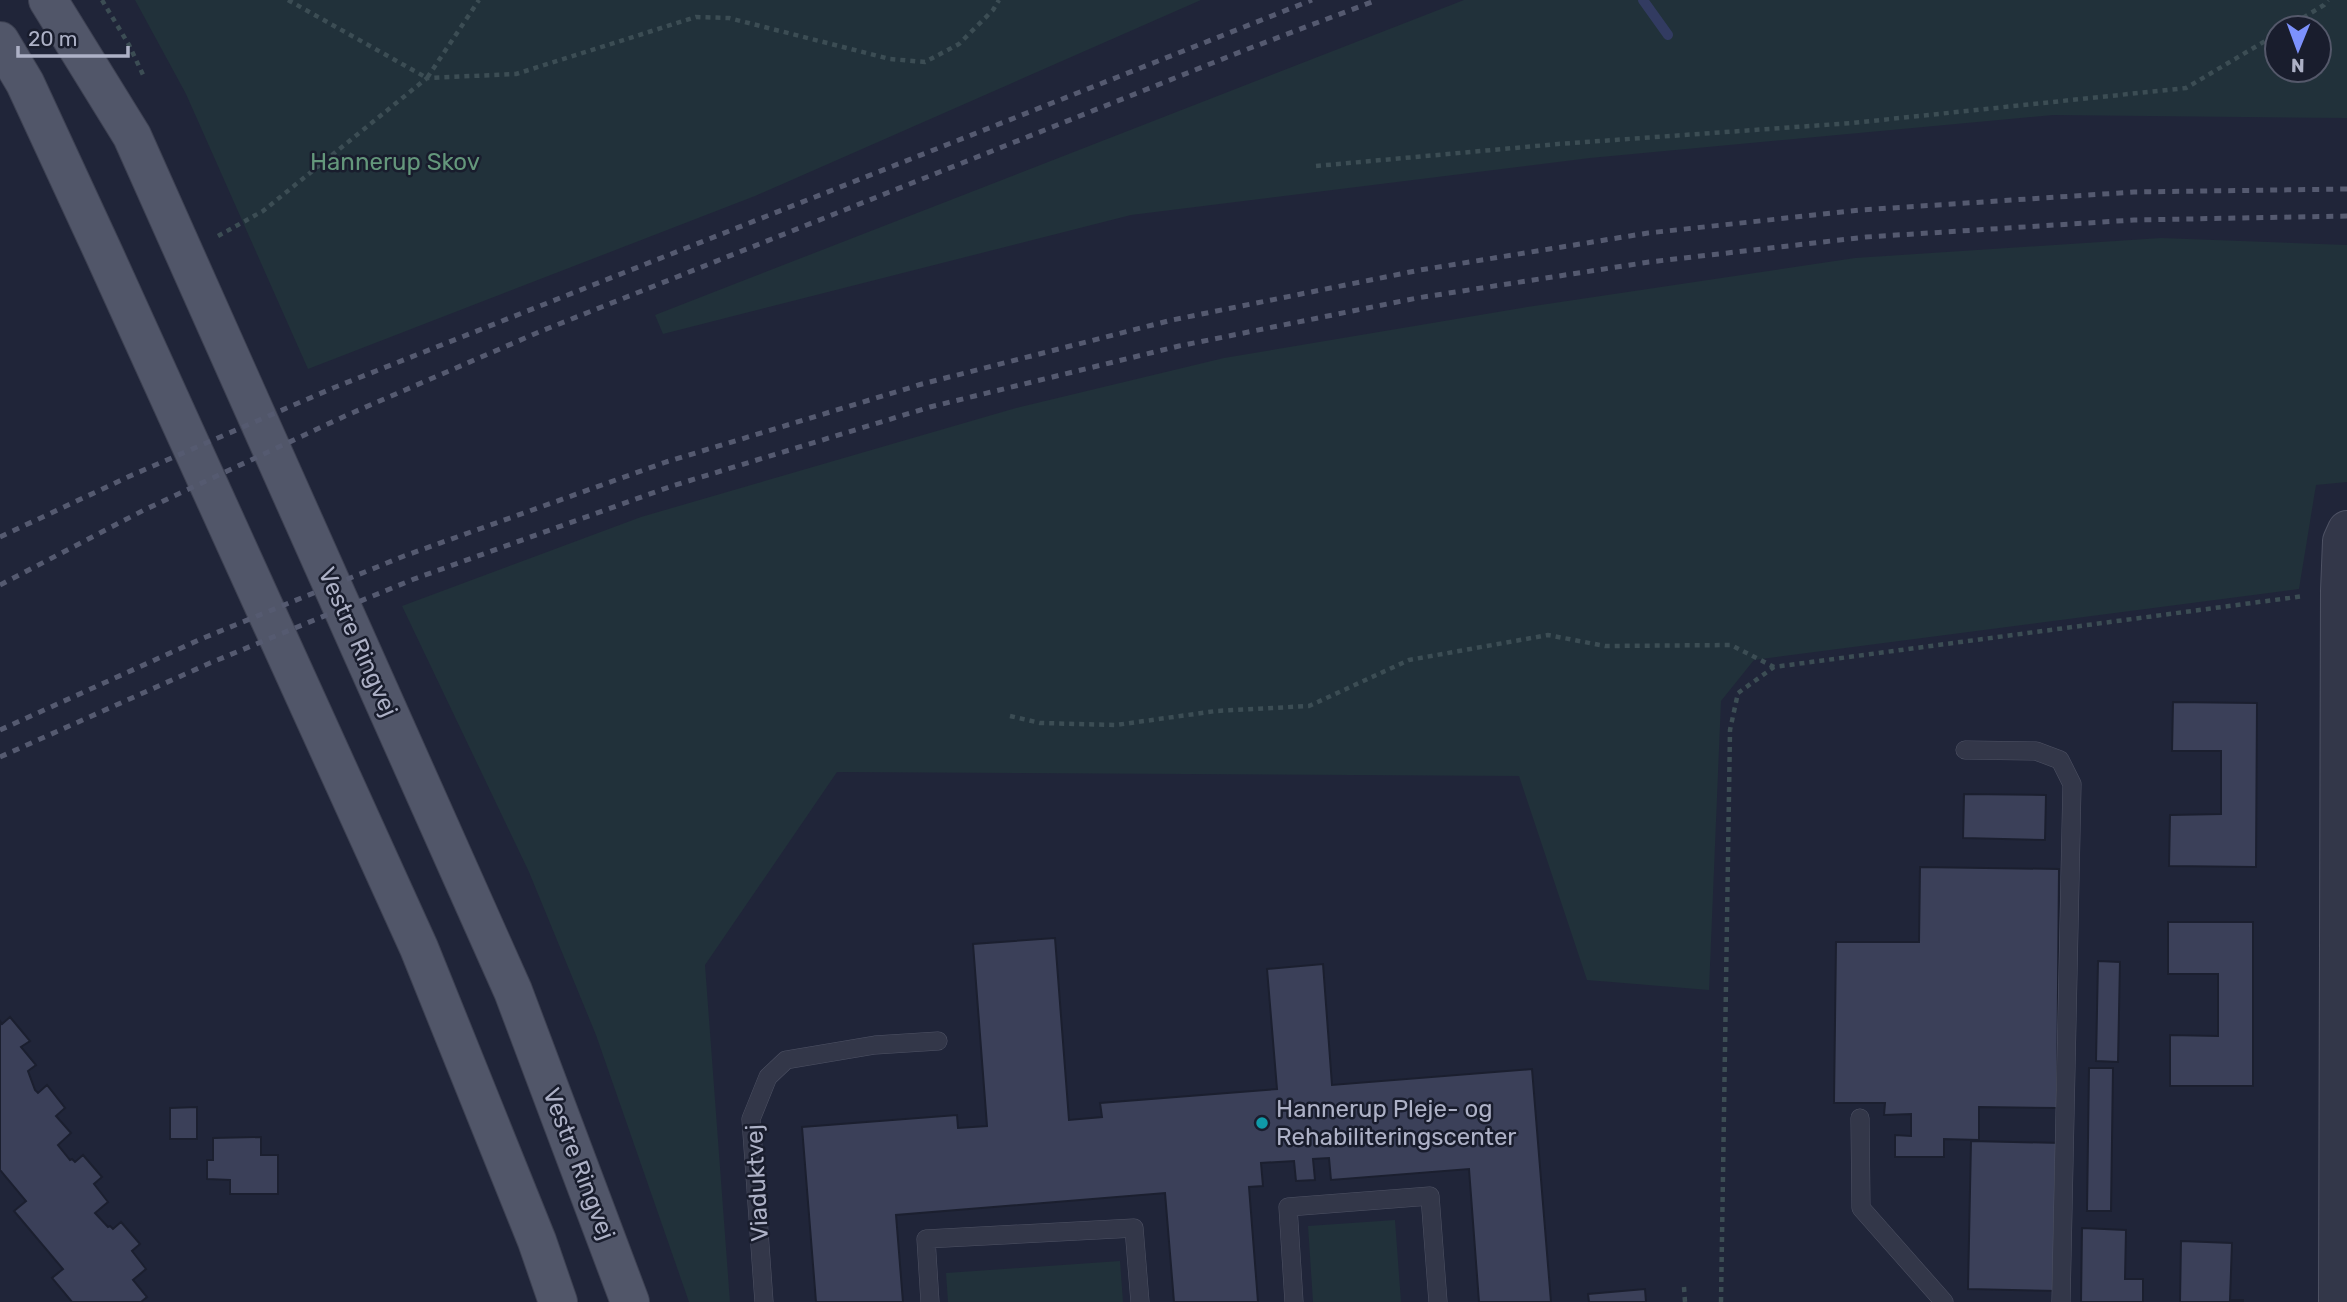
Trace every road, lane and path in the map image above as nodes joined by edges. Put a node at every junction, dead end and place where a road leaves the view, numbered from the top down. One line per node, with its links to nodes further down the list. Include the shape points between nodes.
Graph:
1 (48, 0): 21 (main road, Vestre Ringvej, via 144,160 513,991)
2 (288, 0): 9 (path)
3 (479, 0): 9 (path)
4 (999, 0): 9 (path, via 959,44 925,62 890,59 729,18 696,17 516,74)
5 (2328, 0): 6 (path)
6 (2309, 14)
7 (0, 41): 20 (main road, via 25,83 419,948)
8 (2263, 42): 10 (path, via 2186,88 1852,123)
9 (427, 78): 11 (path, via 263,211)
10 (1316, 166)
11 (217, 236)
12 (2347, 530): 13 (street, via 2342,541)
13 (2340, 591): 14 (path); 31 (street)
14 (1774, 667): 15 (path, via 1731,645 1605,646 1548,635 1409,660 1309,706 1216,711 1116,725 1040,723); 28 (path, via 1738,693 1730,730)
15 (1010, 716)
16 (1965, 750): 30 (lane, via 2036,751 2060,760 2072,784)
17 (938, 1041): 22 (lane, Viaduktvej, via 875,1045 786,1060 768,1077 751,1119)
18 (1860, 1118): 29 (lane, via 1861,1208)
19 (1684, 1287): 27 (path)
20 (558, 1302)
21 (630, 1302)
22 (764, 1302)
23 (930, 1302): 24 (lane, via 926,1239 1134,1228)
24 (1140, 1302)
25 (1294, 1302): 26 (lane, via 1288,1207 1430,1196)
26 (1438, 1302)
27 (1685, 1302)
28 (1721, 1302)
29 (1944, 1302)
30 (2061, 1302)
31 (2338, 1302)

